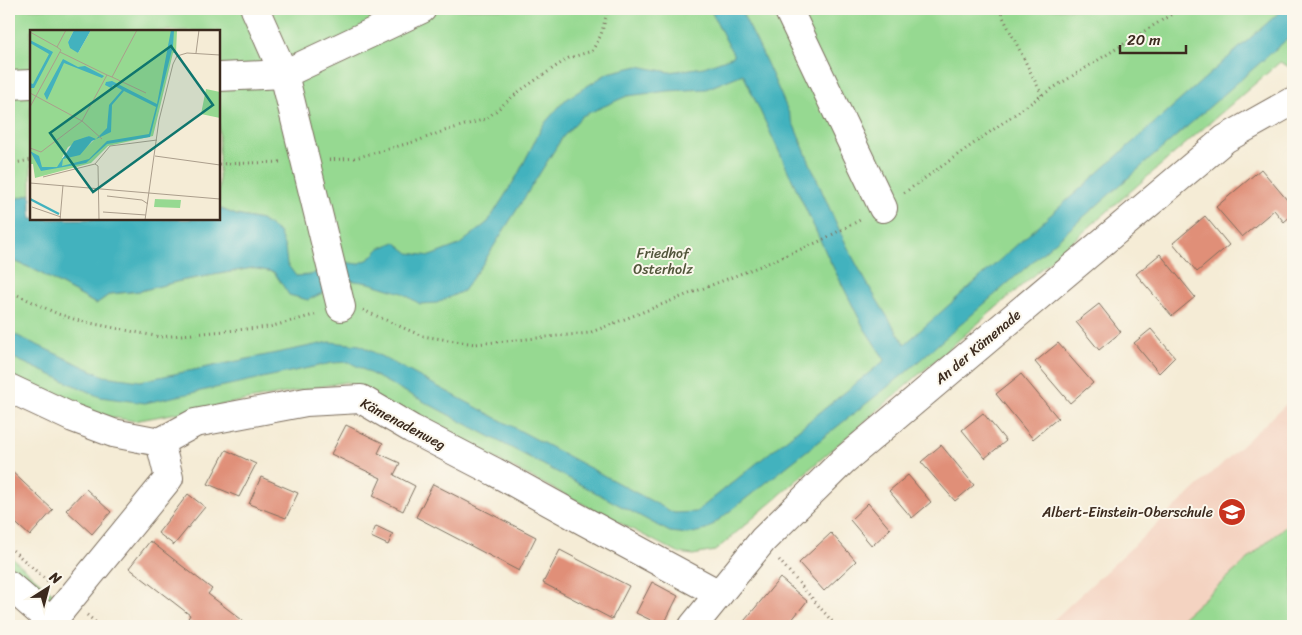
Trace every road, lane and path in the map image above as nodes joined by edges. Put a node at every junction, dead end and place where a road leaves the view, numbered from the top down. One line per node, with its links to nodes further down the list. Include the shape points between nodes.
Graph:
1 (255, 9): 7 (street)
2 (422, 9): 7 (street)
3 (608, 9): 14 (path, via 601,35 592,51 569,58 521,90 486,119 355,158)
4 (788, 9): 17 (street)
5 (999, 9): 11 (path)
6 (1180, 9): 11 (path)
7 (284, 74): 8 (street); 14 (street)
8 (220, 77)
9 (30, 84): 10 (street)
10 (9, 85)
11 (1042, 95): 17 (path)
12 (1293, 103): 22 (street, An der Kämenade, via 1225,139 842,461)
13 (30, 160): 15 (path)
14 (305, 162): 16 (path); 19 (street)
15 (9, 164)
16 (220, 164)
17 (883, 208): 19 (path, via 818,242 589,333 476,344 422,336)
18 (9, 291): 19 (path, via 80,321 160,337 269,327)
19 (339, 301)
20 (9, 388): 21 (street, via 89,424)
21 (160, 442): 24 (street, Kämenadenweg, via 195,423 306,402 361,399); 25 (street, via 169,478)
22 (763, 540): 24 (street, An der Kämenade); 27 (path)
23 (9, 585): 25 (street)
24 (719, 594): 26 (street, An der Kämenade)
25 (52, 625)
26 (693, 626)
27 (836, 626)

